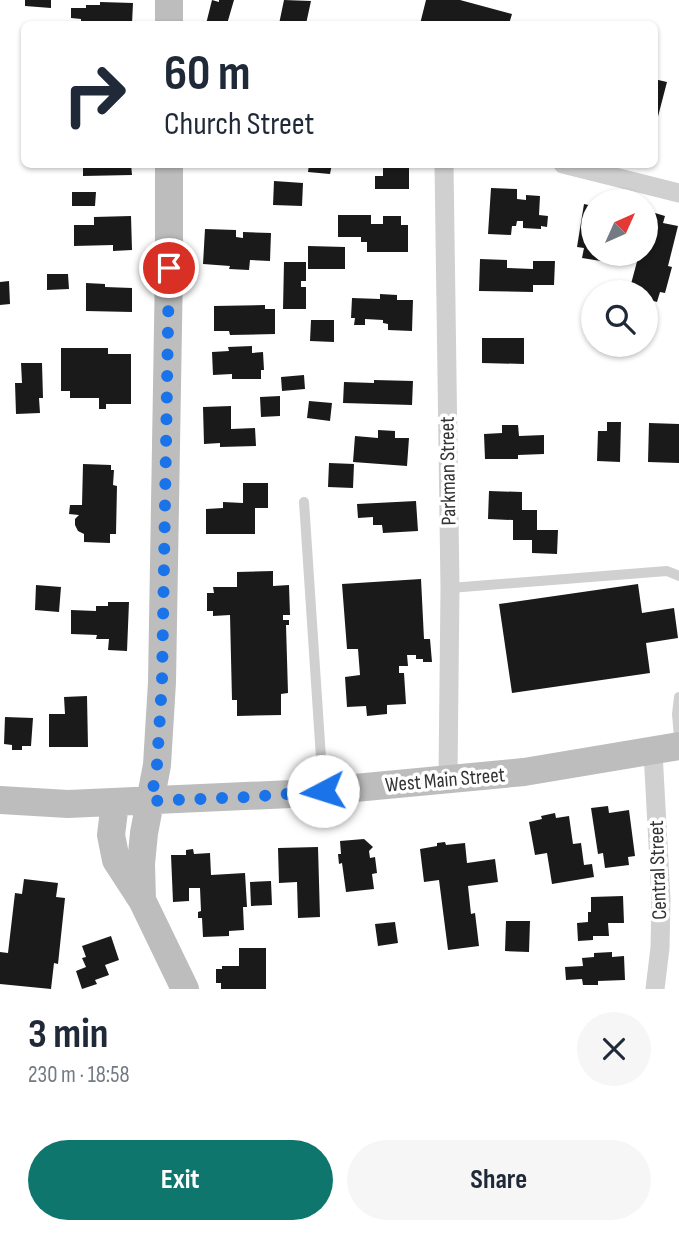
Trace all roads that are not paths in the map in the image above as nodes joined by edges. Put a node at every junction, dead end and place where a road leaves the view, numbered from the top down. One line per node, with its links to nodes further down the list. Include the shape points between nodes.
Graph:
1 (169, 0): 2 (street)
2 (169, 21)
3 (169, 168): 16 (street, via 162,682)
4 (444, 168): 9 (street, Parkman Street)
5 (579, 168): 6 (street)
6 (679, 193)
7 (304, 502): 14 (lane)
8 (679, 576): 9 (lane, via 667,571)
9 (450, 588): 13 (street, Parkman Street)
10 (679, 697): 11 (lane)
11 (679, 737)
12 (666, 749): 13 (street, West Main Street, via 524,772); 20 (street, Central Street)
13 (448, 778): 14 (street, West Main Street)
14 (323, 791): 16 (street, West Main Street)
15 (0, 800): 17 (street, West Main Street)
16 (151, 801): 17 (street, West Main Street); 18 (street, via 141,864)
17 (115, 803): 18 (street, via 111,835 116,859)
18 (142, 900): 19 (street)
19 (186, 989)
20 (655, 989)

